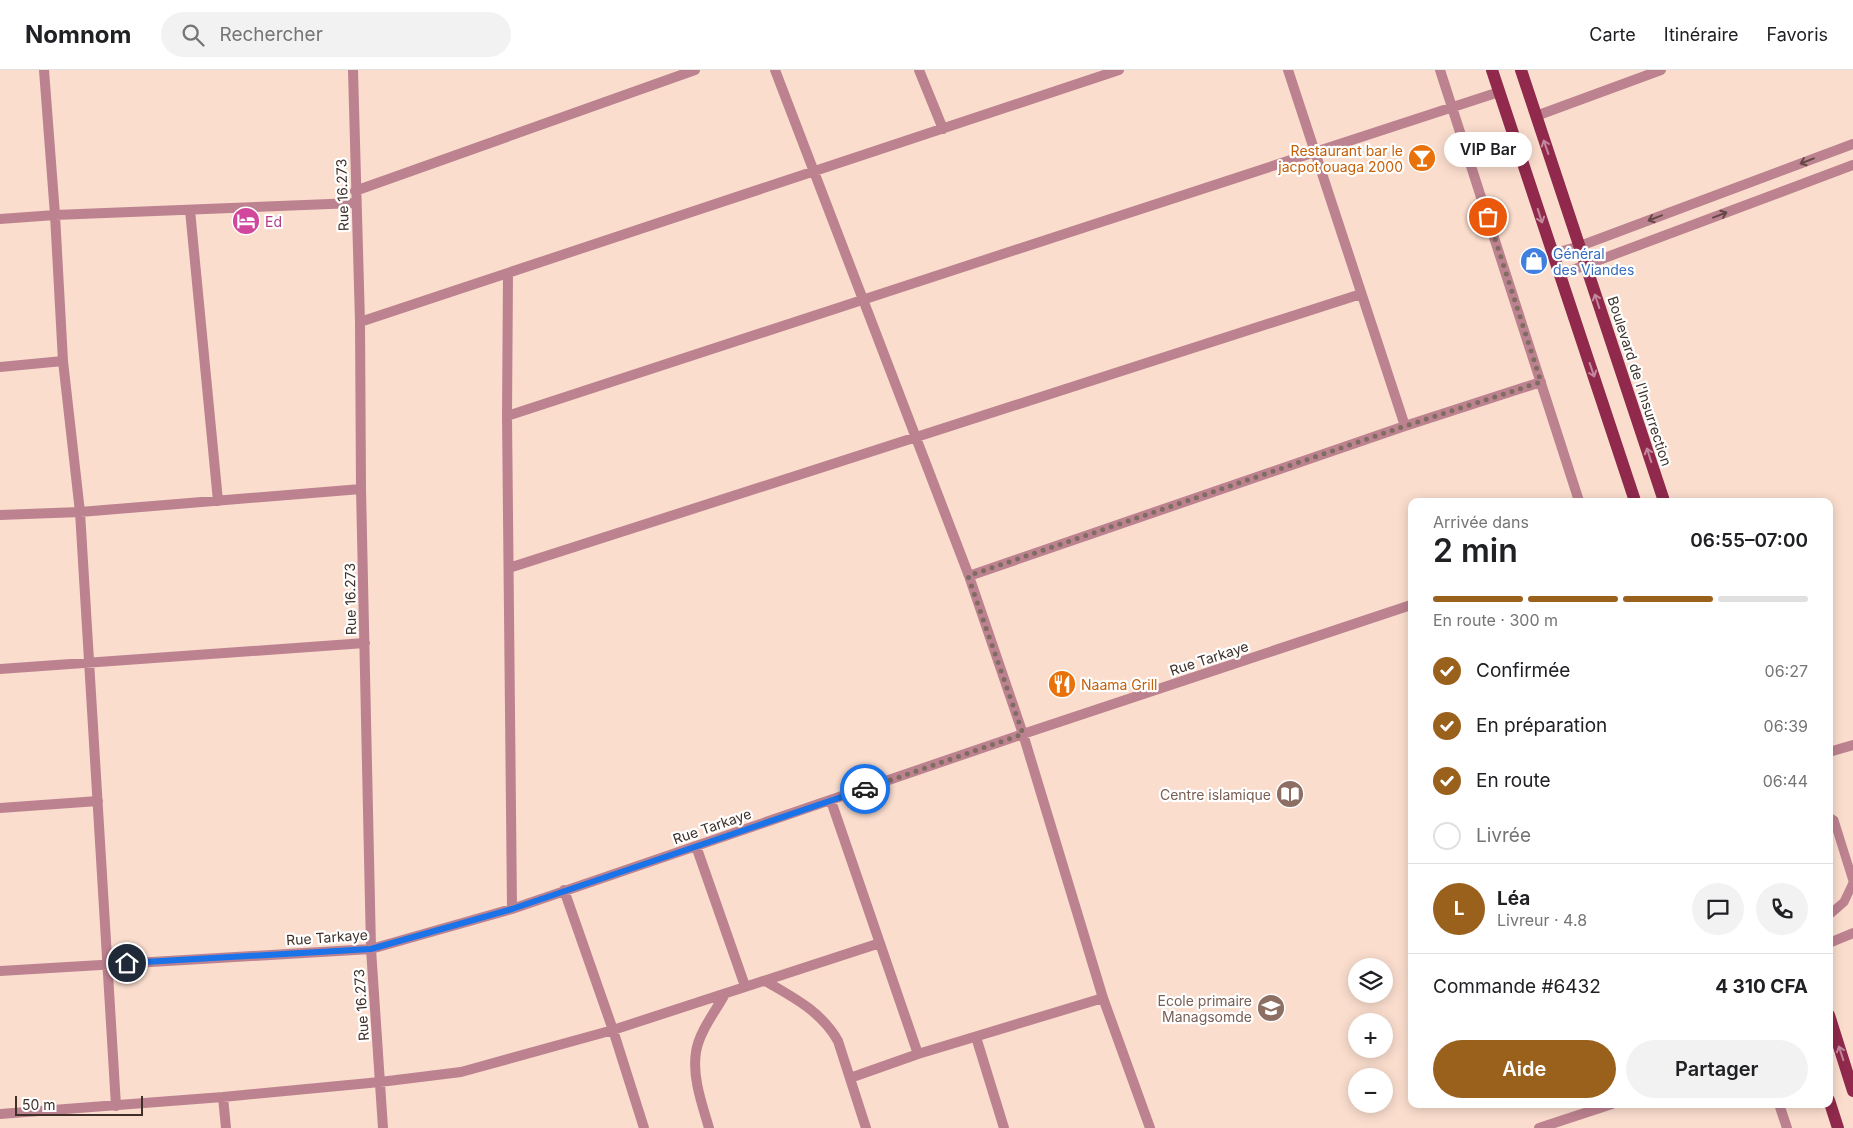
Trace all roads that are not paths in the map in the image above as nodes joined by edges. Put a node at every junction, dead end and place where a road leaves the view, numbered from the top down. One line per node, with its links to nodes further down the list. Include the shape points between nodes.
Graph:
1 (44, 70): 23 (street)
2 (353, 70): 20 (street, Rue 16.273)
3 (695, 70): 20 (street)
4 (775, 70): 19 (street)
5 (919, 70): 15 (street)
6 (1119, 70): 15 (street)
7 (1288, 70): 17 (street)
8 (1440, 70): 13 (street)
9 (1492, 70): 12 (main road)
10 (1521, 70): 14 (main road, Boulevard de l'Insurrection)
11 (1661, 70): 14 (street)
12 (1499, 92): 13 (street); 26 (main road, one-way to 26)
13 (1452, 107): 17 (street); 35 (street)
14 (1536, 116): 25 (main road, Boulevard de l'Insurrection, one-way to 14)
15 (943, 129): 19 (street)
16 (1853, 144): 25 (street, one-way to 25)
17 (1315, 152): 30 (street); 31 (street)
18 (1853, 165): 27 (street, one-way to 18)
19 (814, 172): 28 (street); 31 (street)
20 (355, 191): 21 (street, Rue 16.273)
21 (356, 203): 22 (street); 32 (street, Rue 16.273)
22 (190, 210): 23 (street); 43 (street)
23 (56, 215): 24 (street); 33 (street)
24 (0, 219)
25 (1580, 246): 26 (street); 27 (main road, Boulevard de l'Insurrection)
26 (1552, 254): 29 (main road)
27 (1586, 266): 29 (street); 42 (main road, Boulevard de l'Insurrection, one-way to 27)
28 (508, 273): 32 (street); 36 (street)
29 (1559, 275): 41 (main road, one-way to 41)
30 (1361, 294): 37 (street); 38 (street)
31 (862, 300): 36 (street); 38 (street)
32 (360, 322): 39 (street, Rue 16.273)
33 (63, 361): 34 (street); 44 (street)
34 (0, 367)
35 (1541, 382): 37 (street); 40 (street)
36 (507, 416): 46 (street)
37 (1405, 426): 47 (street)
38 (916, 438): 46 (street); 47 (street)
39 (361, 488): 43 (street); 49 (street, Rue 16.273)
40 (1578, 498)
41 (1634, 498)
42 (1663, 498)
43 (218, 501): 44 (street)
44 (80, 512): 45 (street); 50 (street)
45 (0, 515)
46 (509, 568): 62 (street)
47 (968, 576): 52 (street)
48 (1408, 606): 52 (street, Rue Tarkaye)
49 (365, 643): 50 (street); 67 (street, Rue 16.273)
50 (89, 663): 51 (street); 56 (street)
51 (0, 669)
52 (1023, 734): 55 (street, Rue Tarkaye); 73 (street)
53 (1853, 744): 54 (street)
54 (1833, 751)
55 (831, 801): 59 (street, Rue Tarkaye); 66 (street)
56 (98, 802): 57 (street); 68 (street)
57 (0, 808)
58 (1833, 819): 60 (lane)
59 (696, 846): 61 (street, Rue Tarkaye); 71 (street)
60 (1853, 882): 63 (lane, via 1844,902)
61 (564, 890): 62 (street, Rue Tarkaye); 75 (street)
62 (512, 909): 67 (street, Rue Tarkaye)
63 (1833, 912)
64 (1852, 936): 65 (street)
65 (1833, 942)
66 (880, 943): 70 (street); 77 (street)
67 (371, 949): 68 (street, Rue Tarkaye); 79 (street, Rue 16.273)
68 (108, 964): 69 (street, Rue Tarkaye); 82 (street)
69 (0, 971)
70 (765, 981): 71 (street); 78 (street, via 808,1006 831,1029)
71 (745, 986): 72 (street)
72 (725, 994): 75 (street); 90 (street, via 696,1052 695,1070)
73 (1103, 998): 76 (street); 93 (street)
74 (1833, 1028): 80 (main road, one-way to 74)
75 (614, 1030): 79 (street, via 461,1072); 89 (street)
76 (976, 1037): 77 (street); 92 (street)
77 (918, 1054): 78 (street)
78 (850, 1078): 91 (street)
79 (380, 1082): 81 (street); 88 (street, Rue 16.273)
80 (1853, 1091)
81 (223, 1097): 82 (street); 87 (street)
82 (116, 1106): 86 (street)
83 (1600, 1108): 94 (street)
84 (1780, 1108): 95 (street)
85 (1832, 1108): 96 (main road)
86 (0, 1114)
87 (226, 1128)
88 (383, 1128)
89 (644, 1128)
90 (709, 1128)
91 (866, 1128)
92 (1004, 1128)
93 (1150, 1128)
94 (1539, 1128)
95 (1787, 1128)
96 (1838, 1128)

